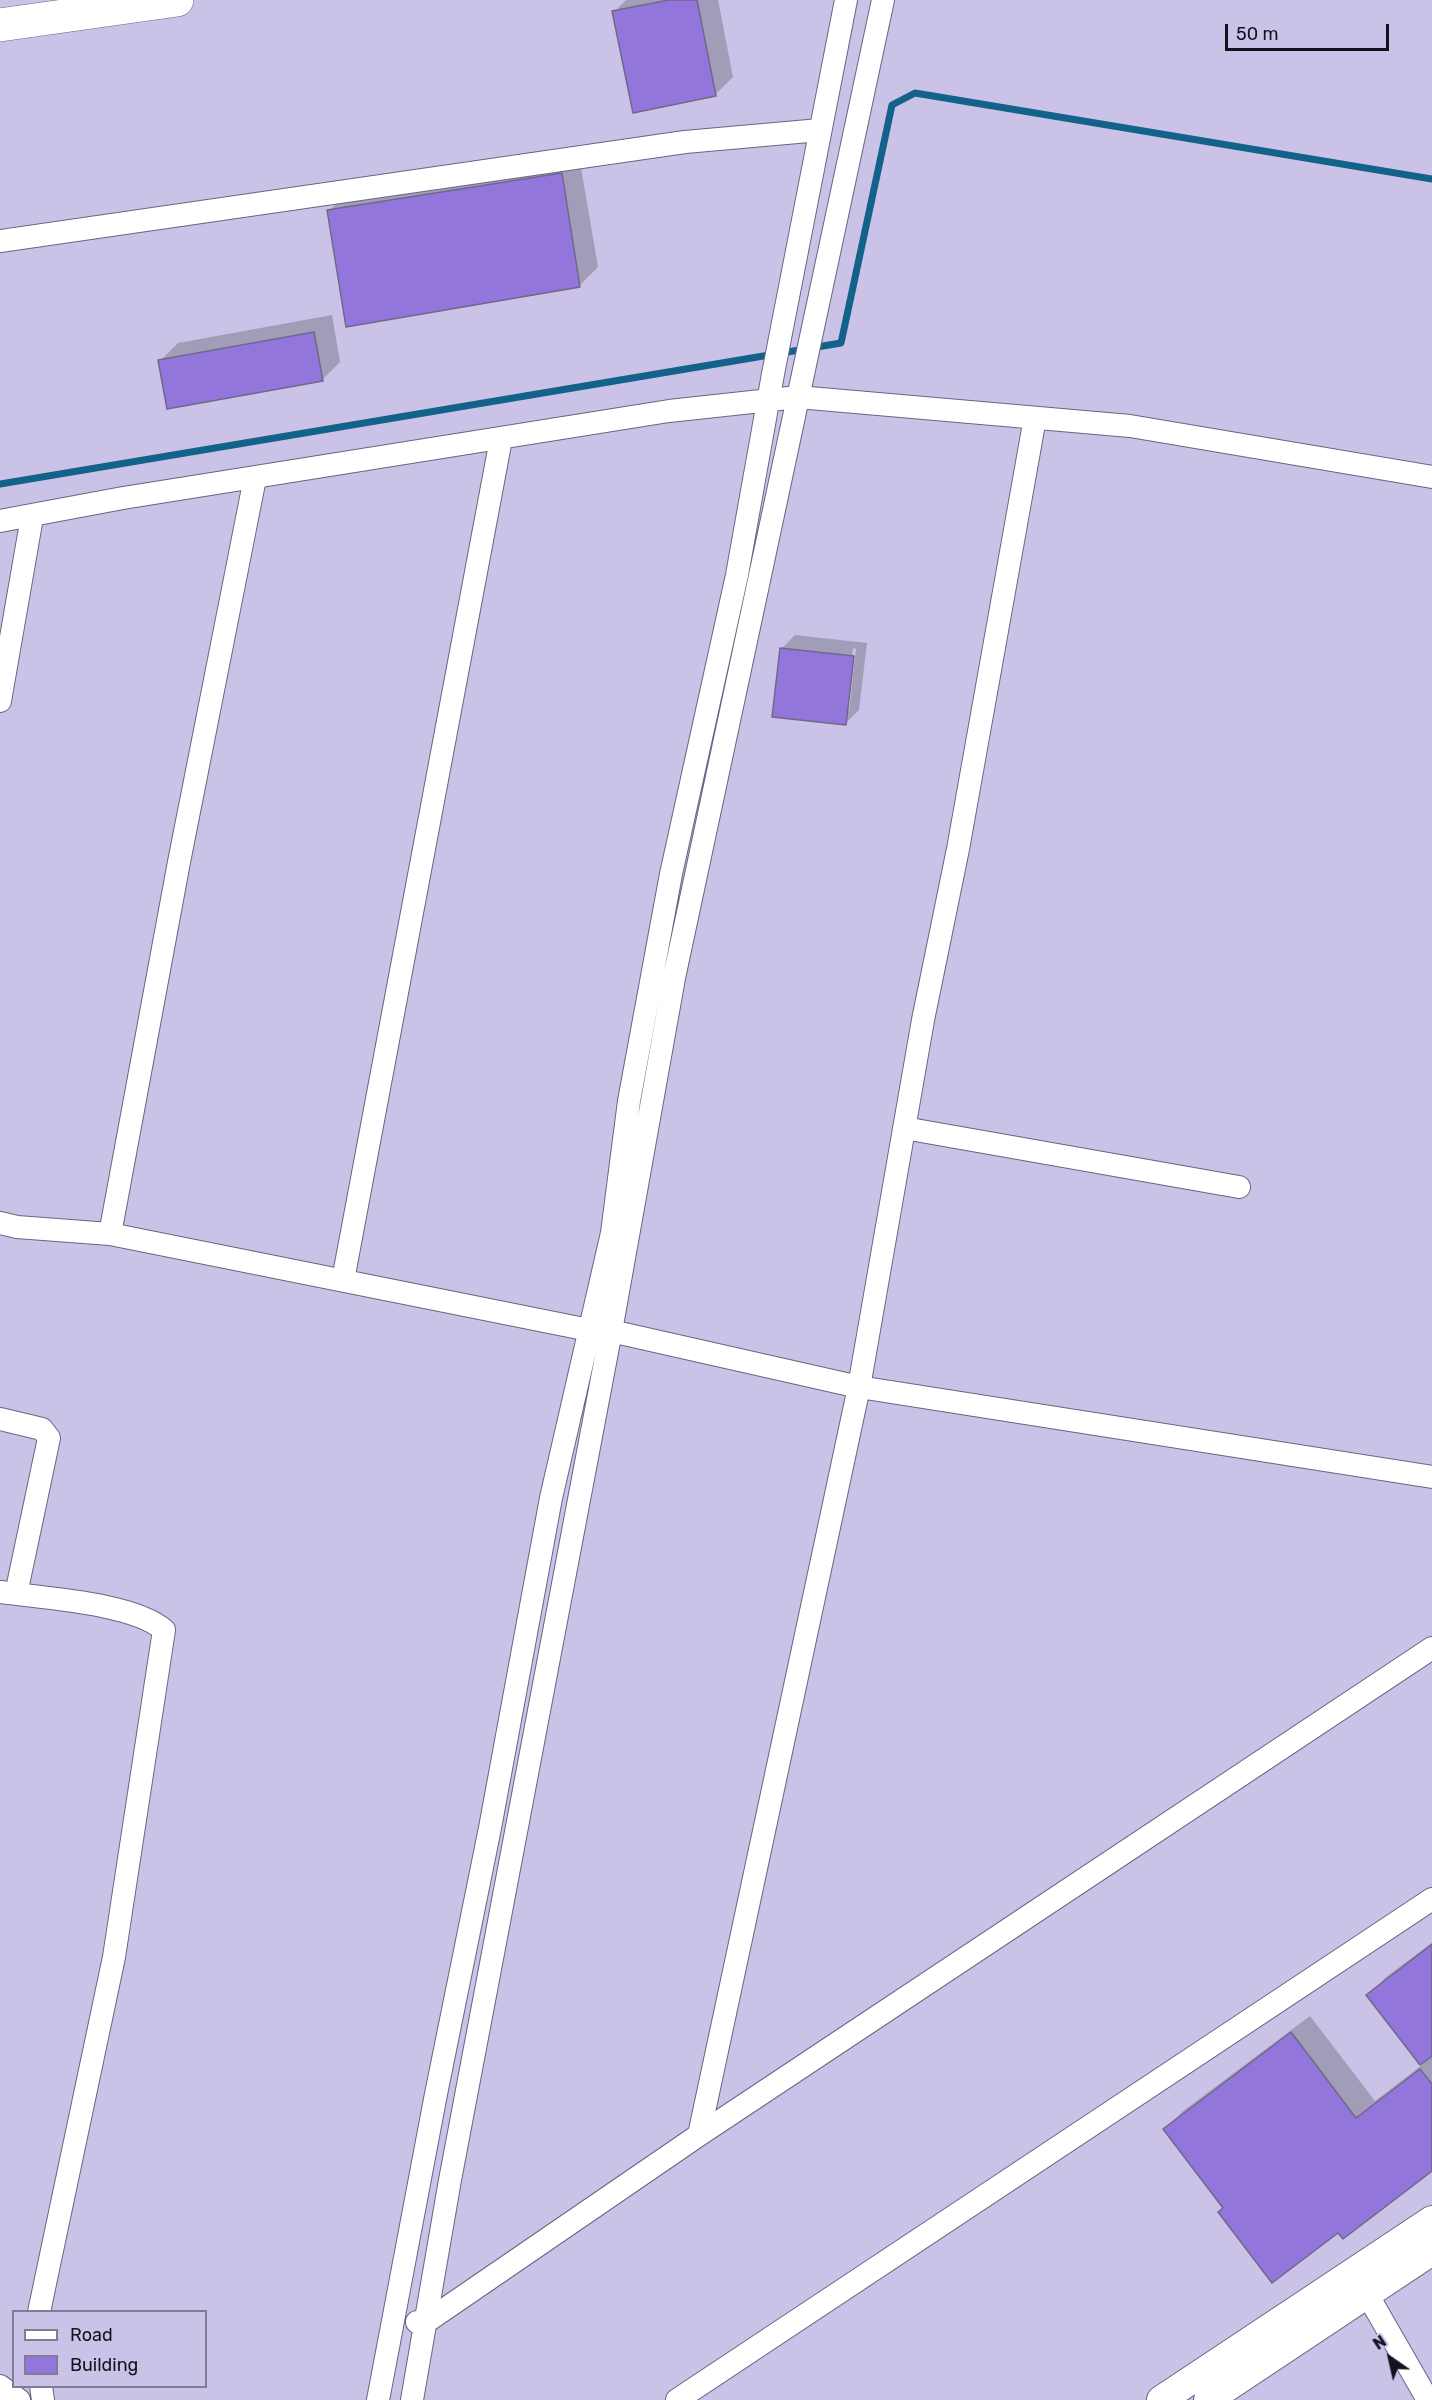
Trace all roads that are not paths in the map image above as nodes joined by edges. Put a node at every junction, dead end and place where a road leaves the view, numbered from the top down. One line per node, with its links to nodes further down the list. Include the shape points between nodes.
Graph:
1 (177, 0): 4 (highway)
2 (846, 0): 5 (street)
3 (883, 0): 7 (street)
4 (0, 25)
5 (820, 130): 6 (street, via 685,142); 8 (street)
6 (0, 242)
7 (798, 397): 8 (street); 9 (street); 21 (street)
8 (768, 402): 10 (street, via 669,411); 21 (street, via 737,575 669,885 629,1101)
9 (1035, 418): 11 (street, via 1130,426); 16 (street)
10 (501, 439): 12 (street); 20 (street)
11 (1432, 477)
12 (255, 478): 13 (street, via 123,498); 19 (street)
13 (32, 517): 14 (street); 15 (street)
14 (0, 521)
15 (0, 701)
16 (904, 1128): 17 (street); 22 (street)
17 (1239, 1187)
18 (0, 1223): 19 (street)
19 (110, 1234): 20 (street)
20 (343, 1280): 21 (street)
21 (600, 1331): 22 (street); 33 (street, via 551,1498); 34 (street)
22 (859, 1387): 24 (street); 28 (street)
23 (0, 1419): 25 (street, via 42,1429 49,1438)
24 (1432, 1477)
25 (8, 1593): 32 (street, via 129,1611 164,1630 114,1957)
26 (1432, 1648): 28 (street)
27 (1432, 1899): 39 (street)
28 (699, 2135): 34 (street)
29 (1432, 2220): 31 (main road)
30 (1432, 2251): 31 (main road)
31 (1358, 2284): 40 (main road); 41 (main road); 42 (street)
32 (39, 2310)
33 (394, 2322): 34 (street); 37 (street)
34 (426, 2322): 38 (street)
35 (0, 2386): 36 (street)
36 (19, 2400)
37 (378, 2400)
38 (412, 2400)
39 (677, 2400)
40 (1161, 2400)
41 (1208, 2400)
42 (1428, 2400)

